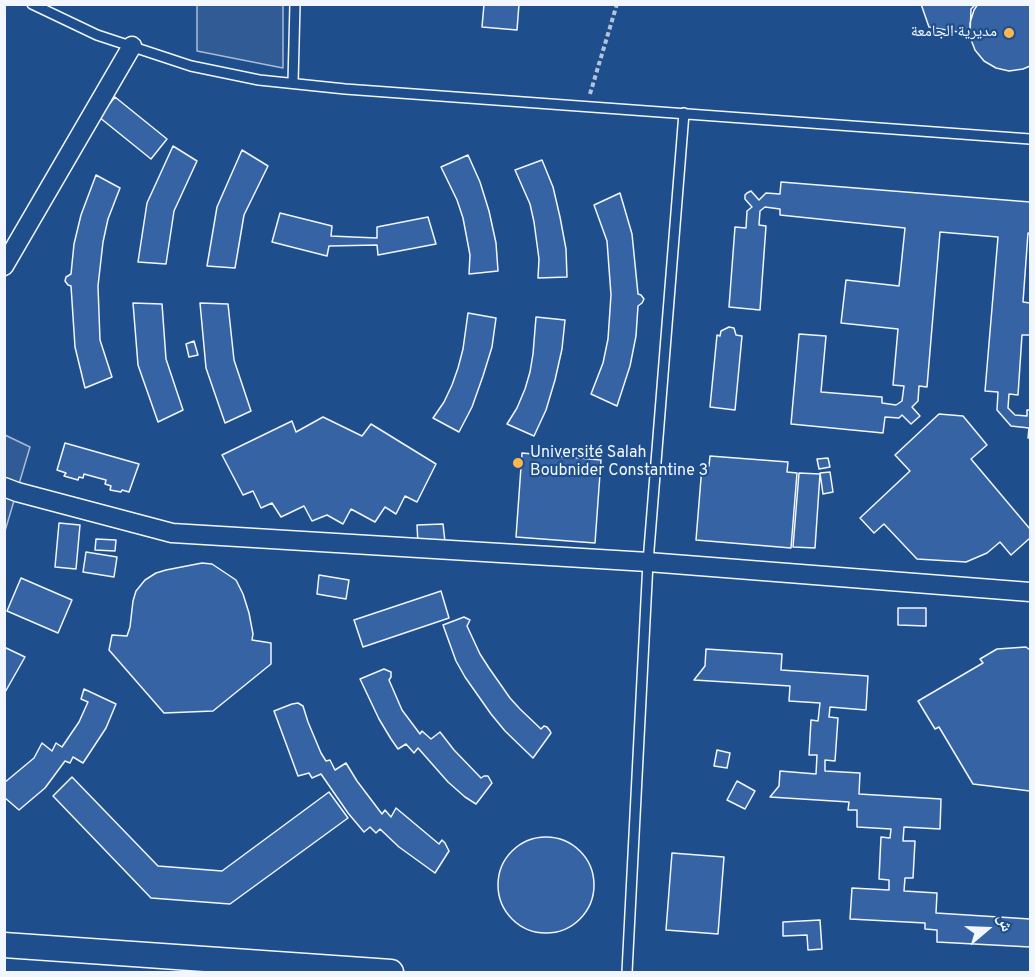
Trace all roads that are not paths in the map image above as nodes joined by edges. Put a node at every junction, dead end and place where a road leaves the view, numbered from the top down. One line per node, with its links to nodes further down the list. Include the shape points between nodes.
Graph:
1 (32, 4): 3 (lane, via 97,35)
2 (295, 4): 4 (lane)
3 (132, 46): 4 (lane, via 191,66); 7 (street)
4 (294, 84): 5 (lane)
5 (684, 113): 6 (lane); 9 (lane)
6 (1030, 139)
7 (4, 266)
8 (4, 487): 9 (street, via 172,533)
9 (648, 562): 10 (street); 13 (lane)
10 (1030, 592)
11 (4, 945): 12 (main road)
12 (391, 972)
13 (627, 972)

